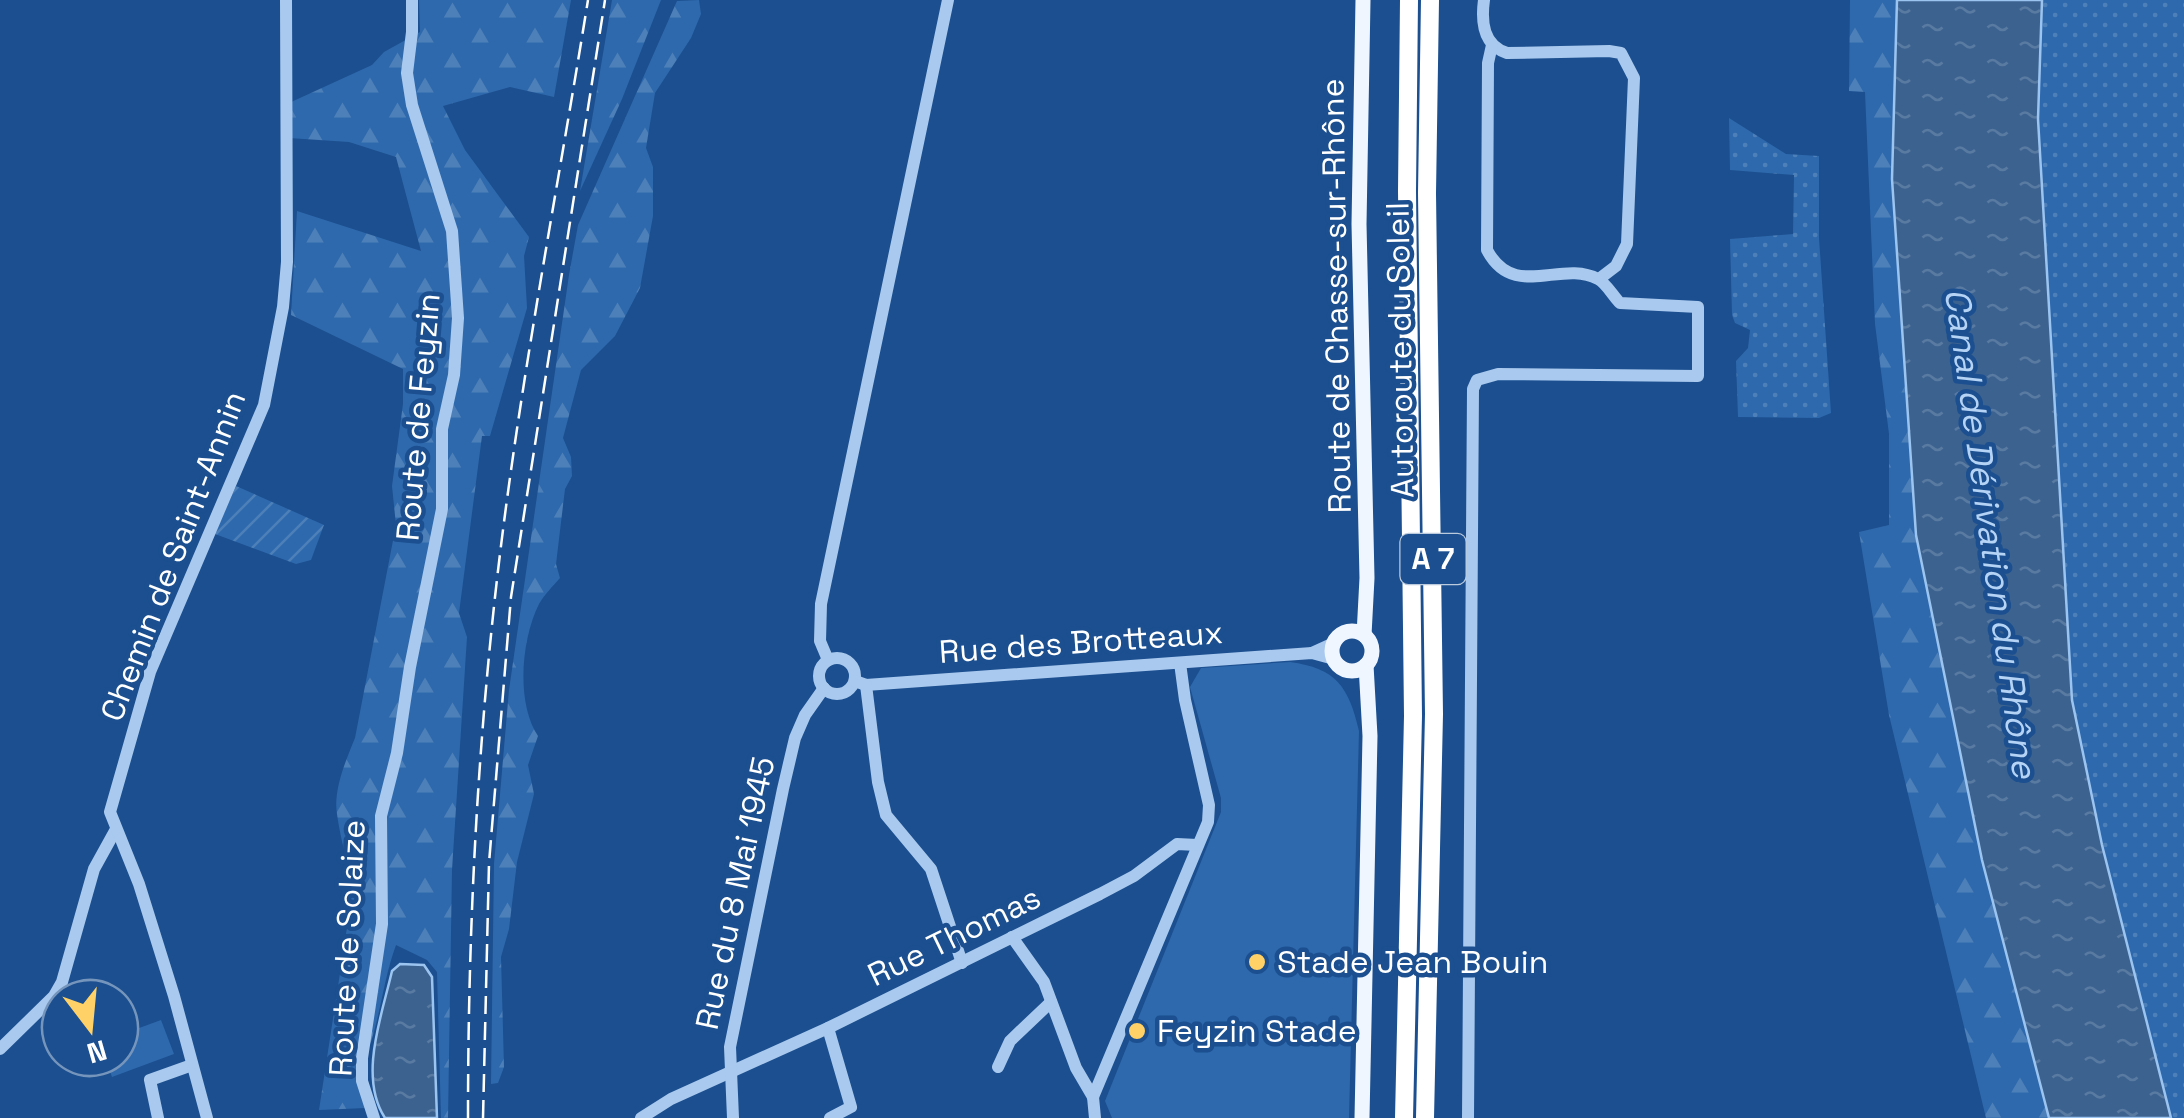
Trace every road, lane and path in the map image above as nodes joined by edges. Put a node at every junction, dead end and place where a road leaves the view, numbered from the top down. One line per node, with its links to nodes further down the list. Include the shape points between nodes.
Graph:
1 (286, 0): 20 (street, Chemin de Saint-Annin, via 287,262 264,404 150,672 110,812)
2 (412, 0): 19 (street, Route de Feyzin, via 407,73 452,231 458,318 442,429 442,508)
3 (948, 0): 12 (street, via 821,604 820,642)
4 (1363, 0): 10 (main road, Route de Chasse-sur-Rhône, via 1359,224 1366,592)
5 (1409, 0): 39 (highway, Autoroute du Soleil / A 7, via 1413,716)
6 (1430, 0): 40 (highway, Autoroute du Soleil / A 7, via 1434,733)
7 (1484, 0): 8 (street)
8 (1492, 45): 9 (street, via 1488,250 1506,273); 9 (street, via 1507,53 1610,50 1630,66 1627,244)
9 (1600, 279): 41 (street, via 1620,302 1698,307 1698,376 1498,374 1477,380 1473,388)
10 (1356, 633): 11 (main road); 14 (main road, via 1372,650)
11 (1334, 651): 13 (street, Rue des Brotteaux); 15 (main road)
12 (828, 660): 16 (street, via 849,662); 17 (street, via 819,673)
13 (1180, 663): 16 (street, Rue des Brotteaux); 21 (street, via 1210,805)
14 (1366, 665): 15 (main road); 18 (main road)
15 (1348, 670): 18 (main road)
16 (860, 683): 17 (street, via 838,694); 23 (street, via 882,800 896,830 931,869)
17 (824, 688): 29 (street, Rue du 8 Mai 1945, via 795,738)
18 (1368, 708): 38 (main road)
19 (389, 780): 31 (street, Route de Solaize, via 381,816 382,924 362,1049)
20 (116, 831): 26 (street, via 94,870 62,982); 27 (street, via 136,873)
21 (1197, 844): 22 (street, Rue Thomas, via 1178,844 1134,876); 30 (street)
22 (1012, 937): 23 (street, Rue Thomas); 24 (street)
23 (962, 963): 25 (street, Rue Thomas)
24 (1052, 1002): 28 (street, via 1010,1041); 30 (street)
25 (828, 1028): 29 (street, Rue Thomas); 36 (street, via 851,1106)
26 (0, 1049)
27 (192, 1064): 32 (street, via 150,1080); 33 (street)
28 (998, 1066)
29 (729, 1074): 34 (street, Rue Thomas); 35 (street, Rue du 8 Mai 1945)
30 (1093, 1097): 37 (street)
31 (368, 1115)
32 (158, 1118)
33 (207, 1118)
34 (640, 1118)
35 (733, 1118)
36 (830, 1118)
37 (1095, 1118)
38 (1362, 1118)
39 (1404, 1118)
40 (1425, 1118)
41 (1468, 1118)

